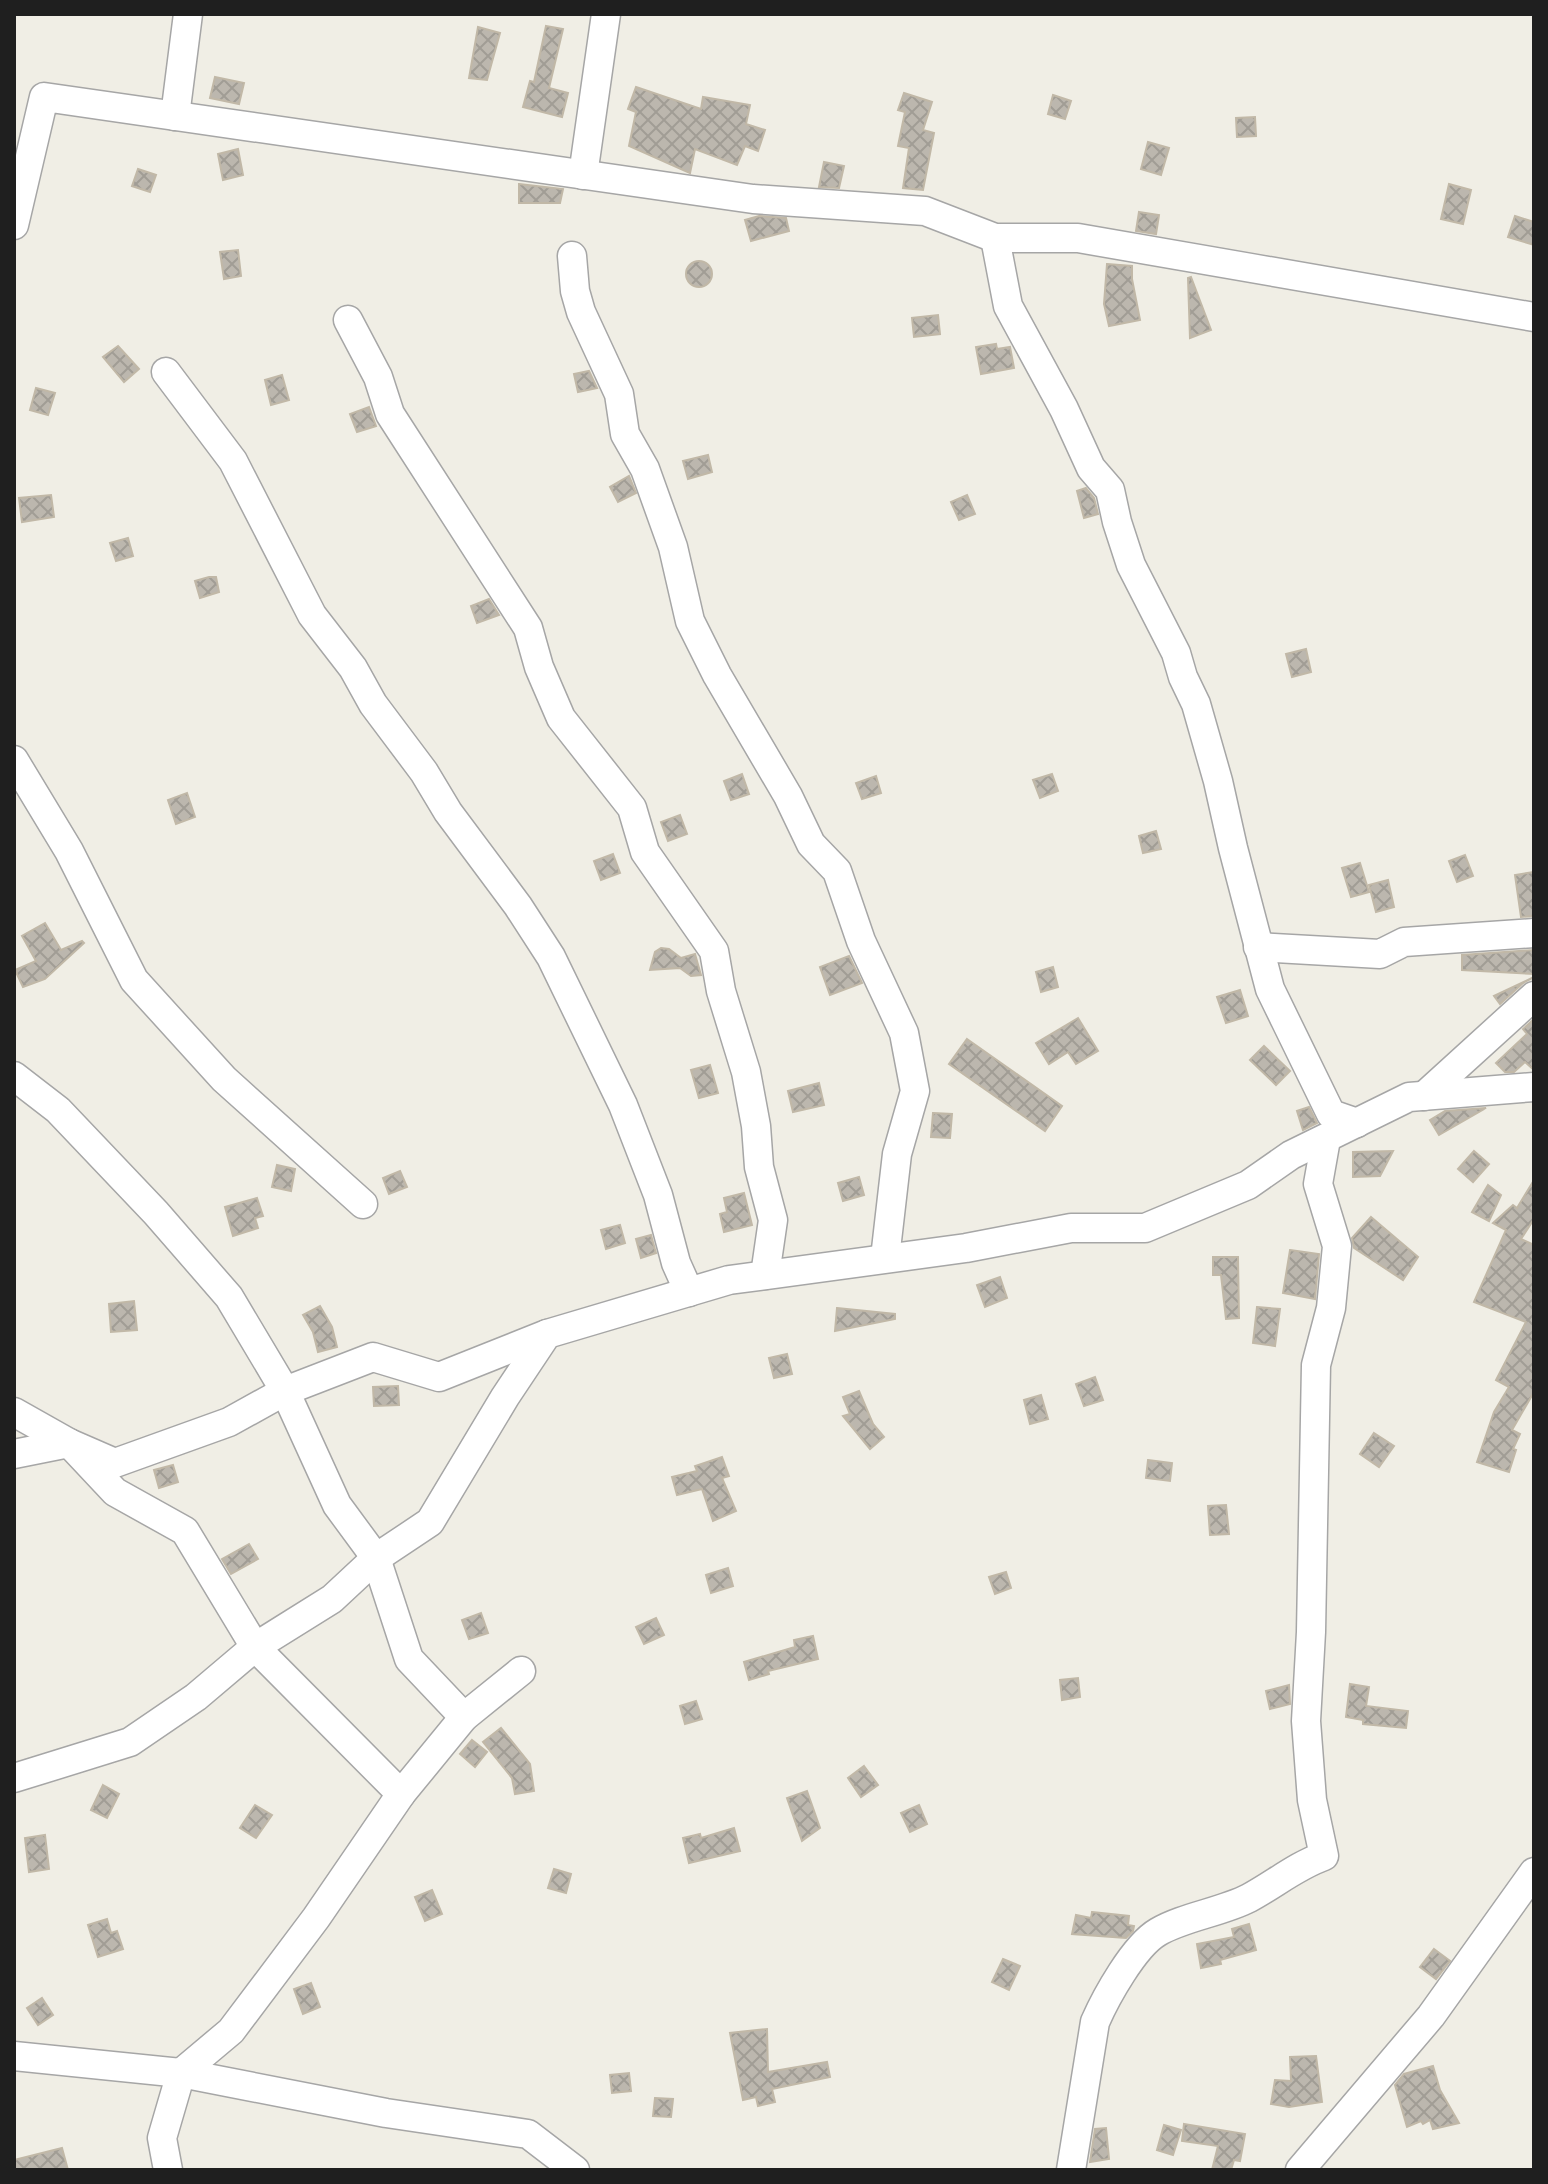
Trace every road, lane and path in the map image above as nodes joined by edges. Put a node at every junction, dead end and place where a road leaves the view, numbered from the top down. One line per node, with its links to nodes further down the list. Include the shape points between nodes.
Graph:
1 (188, 14): 3 (street)
2 (606, 14): 4 (street)
3 (175, 116): 4 (street); 5 (street, via 44,97)
4 (583, 175): 6 (street, via 753,199 925,211)
5 (14, 225)
6 (995, 238): 8 (street, via 1078,238); 13 (street, via 1008,306 1091,468 1110,490 1131,565 1196,704)
7 (572, 256): 21 (street, via 581,312 619,394 625,434 645,469 673,547 690,621 811,844 837,871 861,941 904,1033 915,1091 897,1154)
8 (1534, 317)
9 (348, 320): 22 (street, via 378,377 390,414 528,628 561,718 632,808 645,852 714,951 746,1072 759,1167 773,1220)
10 (166, 372): 23 (street, via 233,461 312,615 551,957 623,1105)
11 (14, 760): 20 (street, via 69,851 134,980 224,1079)
12 (1534, 933): 13 (street, via 1404,942 1380,954)
13 (1258, 947): 18 (street, via 1270,989 1331,1114)
14 (1534, 996): 17 (street)
15 (14, 1076): 25 (street, via 58,1110 229,1297)
16 (1534, 1087): 17 (street)
17 (1424, 1096): 18 (street, via 1409,1097)
18 (1357, 1123): 19 (street)
19 (1326, 1139): 21 (street, via 1248,1185 1145,1228 1071,1228); 40 (street, via 1318,1184 1337,1246 1331,1308 1316,1365 1306,1721 1312,1800 1324,1856 1248,1899 1157,1932 1135,1956 1095,2022)
20 (363, 1204)
21 (885, 1258): 22 (street)
22 (765, 1275): 23 (street)
23 (689, 1292): 24 (street)
24 (547, 1334): 25 (street, via 439,1377 373,1357); 29 (street, via 430,1522)
25 (285, 1391): 27 (street, via 229,1422 115,1463); 29 (street, via 337,1505)
26 (14, 1412): 27 (street)
27 (69, 1443): 28 (street); 30 (street, via 115,1492 185,1531)
28 (14, 1454)
29 (376, 1558): 30 (street, via 332,1599); 32 (street, via 409,1659)
30 (255, 1647): 33 (street, via 196,1697 130,1742); 34 (street)
31 (521, 1671): 32 (street)
32 (464, 1717): 34 (street)
33 (14, 1778)
34 (401, 1794): 37 (street, via 231,2031)
35 (1534, 1872): 41 (street, via 1431,2016)
36 (14, 2056): 37 (street)
37 (181, 2073): 38 (street, via 162,2138); 39 (street, via 372,2111 528,2134)
38 (168, 2170)
39 (575, 2170)
40 (1071, 2170)
41 (1300, 2170)

